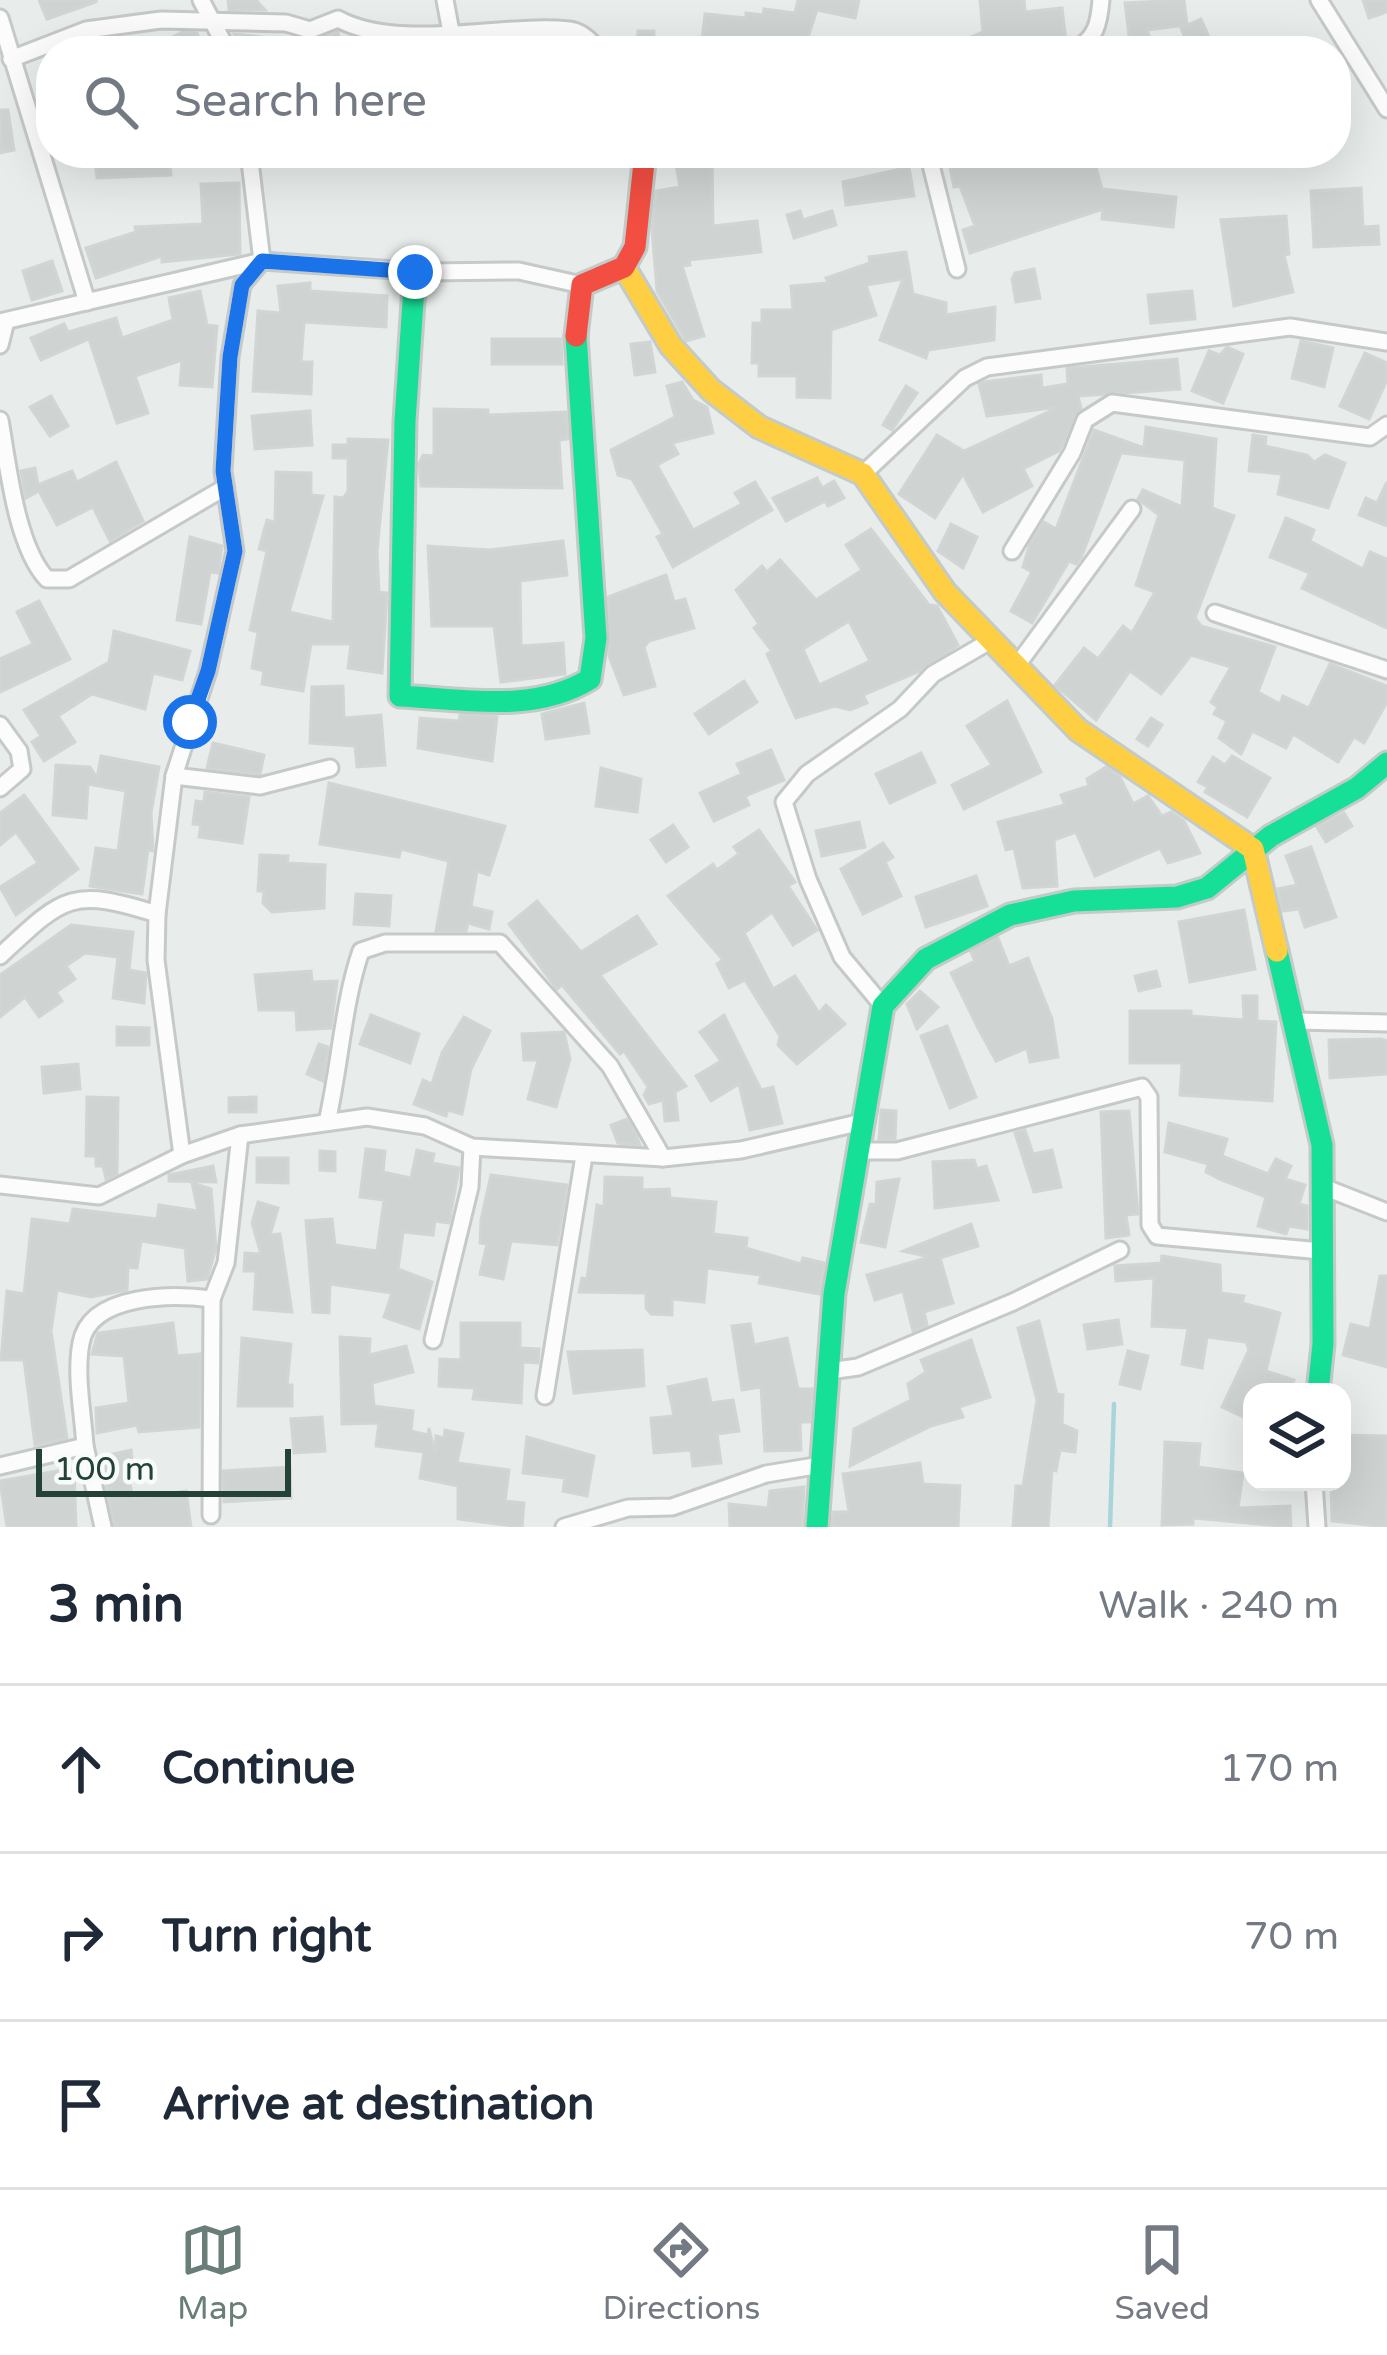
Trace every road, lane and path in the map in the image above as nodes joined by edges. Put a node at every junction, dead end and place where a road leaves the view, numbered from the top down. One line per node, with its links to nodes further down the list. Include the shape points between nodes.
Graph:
1 (201, 0): 6 (street)
2 (445, 0): 7 (street)
3 (1101, 0): 11 (street)
4 (1319, 0): 12 (street)
5 (0, 18): 15 (street)
6 (208, 19): 7 (street, via 310,30 338,19 359,30); 8 (street); 9 (street)
7 (451, 32): 10 (street)
8 (70, 36)
9 (219, 36)
10 (578, 36)
11 (1092, 36)
12 (1341, 36)
13 (36, 49): 15 (street)
14 (1351, 52): 16 (street)
15 (11, 59): 17 (street)
16 (1387, 110)
17 (36, 139)
18 (45, 168): 27 (street)
19 (251, 168): 22 (street)
20 (643, 168): 23 (street)
21 (932, 168): 24 (street)
22 (262, 261): 25 (street); 27 (street); 34 (street, via 242,285)
23 (624, 267): 26 (street); 33 (street, via 668,344 714,397 759,428)
24 (957, 269)
25 (415, 272): 26 (street, via 519,271); 26 (street, via 400,696 532,699 590,680 596,638 574,328)
26 (582, 285)
27 (87, 302): 28 (street)
28 (3, 322): 30 (street)
29 (1387, 341): 33 (street, via 1290,327 987,368 965,378)
30 (0, 345)
31 (0, 420): 35 (street)
32 (1387, 425): 37 (street, via 1370,437 1112,403 1085,420)
33 (863, 474): 39 (street, via 945,592)
34 (224, 488): 35 (street, via 69,579 47,579 36,567); 45 (street, via 235,551)
35 (7, 502)
36 (1132, 509): 40 (street)
37 (1012, 551)
38 (1215, 614): 41 (street)
39 (990, 641): 40 (street); 50 (street, via 933,674 900,709 807,774 784,802 842,957)
40 (1015, 668): 47 (street, via 1078,730)
41 (1387, 670)
42 (0, 725): 46 (street, via 22,769)
43 (1387, 763): 47 (street)
44 (330, 768): 45 (street, via 260,785)
45 (174, 776): 48 (street)
46 (0, 788)
47 (1252, 849): 50 (street, via 1234,873 1194,894 1018,912 944,942 904,973); 51 (street)
48 (157, 914): 49 (street, via 75,897); 58 (street)
49 (0, 956)
50 (883, 1006): 54 (street)
51 (1294, 1021): 52 (street); 62 (street)
52 (1387, 1023)
53 (327, 1122): 55 (street); 56 (street, via 406,1123); 60 (street, via 361,951 500,943 610,1066)
54 (862, 1122): 57 (street); 60 (street, via 741,1150)
55 (240, 1135): 58 (street); 66 (street, via 226,1263)
56 (472, 1147): 59 (street); 67 (street)
57 (857, 1151): 65 (street, via 897,1151 1142,1087 1150,1097 1150,1225 1157,1236); 68 (street)
58 (182, 1155): 61 (street, via 99,1196)
59 (584, 1156): 60 (street); 70 (street)
60 (663, 1158)
61 (0, 1185)
62 (1326, 1189): 63 (street); 65 (street)
63 (1387, 1212)
64 (1120, 1250): 68 (street, via 1013,1302)
65 (1321, 1251): 69 (street)
66 (212, 1299): 71 (street, via 118,1305 92,1320 81,1341); 75 (street)
67 (433, 1340)
68 (829, 1371): 72 (street)
69 (1318, 1383)
70 (544, 1396)
71 (85, 1446): 73 (street); 76 (street)
72 (821, 1465): 77 (street); 78 (street)
73 (0, 1466)
74 (1314, 1491): 79 (street)
75 (211, 1514)
76 (104, 1527)
77 (564, 1527)
78 (817, 1527)
79 (1317, 1527)

